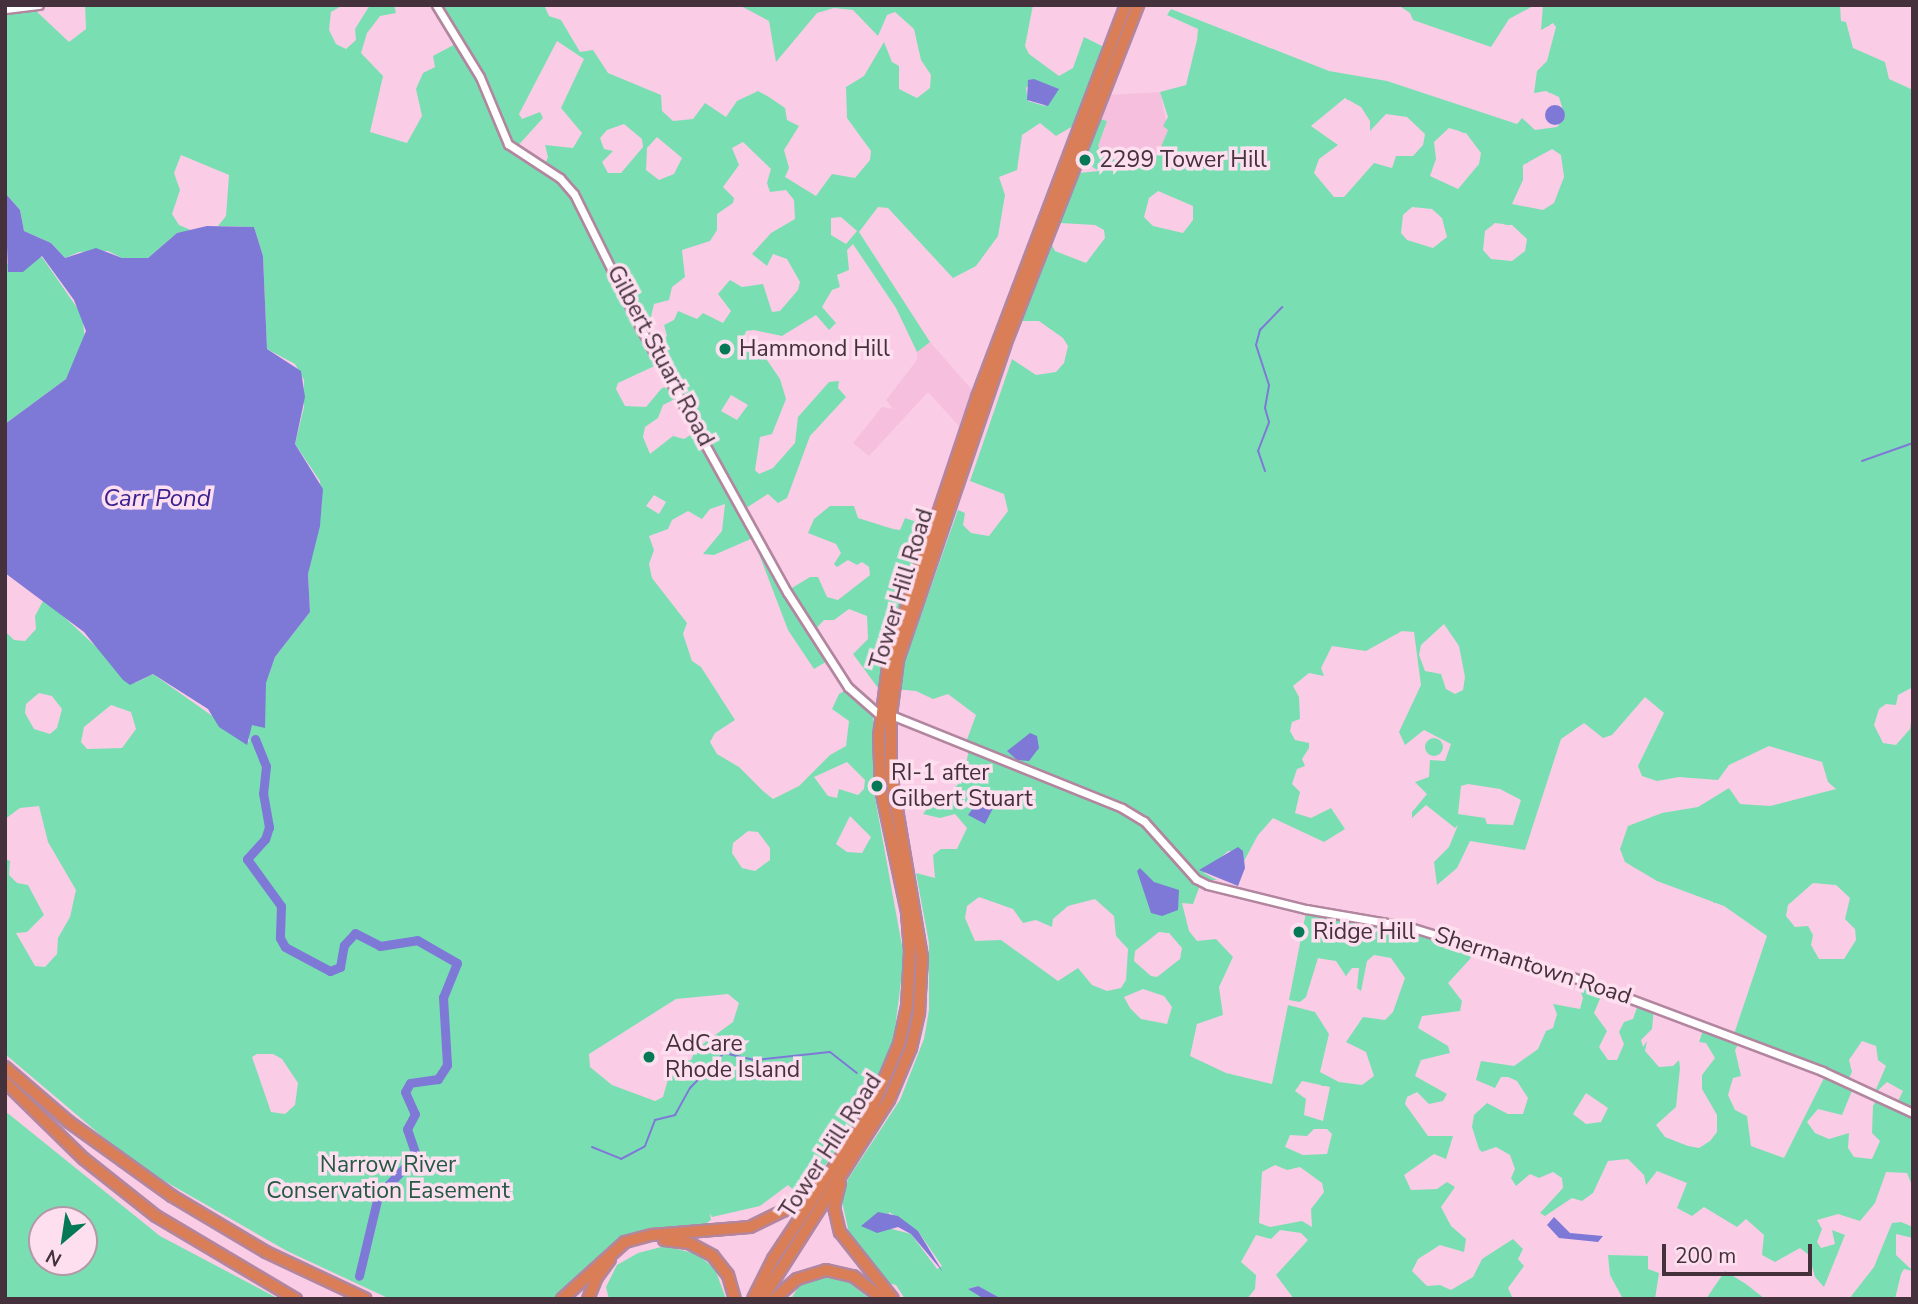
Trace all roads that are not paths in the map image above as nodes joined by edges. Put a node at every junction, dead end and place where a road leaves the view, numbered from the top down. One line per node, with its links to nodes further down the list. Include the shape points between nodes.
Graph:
1 (39, 5): 5 (street)
2 (436, 5): 8 (street, Gilbert Stuart Road, via 477,70 508,144 560,178 574,194 640,327 787,592 848,687)
3 (1126, 5): 6 (highway, Tower Hill Road)
4 (1138, 5): 7 (highway, Tower Hill Road, via 1055,212)
5 (5, 9)
6 (1013, 301): 7 (highway); 8 (highway, Tower Hill Road, via 897,626)
7 (965, 461): 8 (highway, Tower Hill Road, via 905,635)
8 (886, 715): 11 (street, Shermantown Road, via 1122,808 1144,821 1196,879 1208,885 1306,909 1410,927 1575,978 1822,1071); 12 (highway, Tower Hill Road, via 881,790 907,912 909,989 904,1026 887,1079)
9 (5, 1067): 14 (highway, via 84,1133 172,1196 266,1252)
10 (5, 1082): 13 (highway, via 84,1159 148,1211)
11 (1913, 1113)
12 (848, 1155): 15 (highway, via 798,1200 763,1222 734,1231 631,1239 608,1253); 18 (highway, Tower Hill Road); 19 (highway, Tower Hill Road); 22 (highway, via 836,1194 836,1224)
13 (296, 1299)
14 (364, 1299)
15 (562, 1299)
16 (588, 1299): 17 (highway, via 600,1271 617,1254 640,1243 668,1240 695,1245 713,1256 728,1275)
17 (736, 1299)
18 (752, 1299)
19 (762, 1299)
20 (774, 1299): 21 (highway, via 797,1279 826,1270 853,1276)
21 (883, 1299)
22 (893, 1299)

